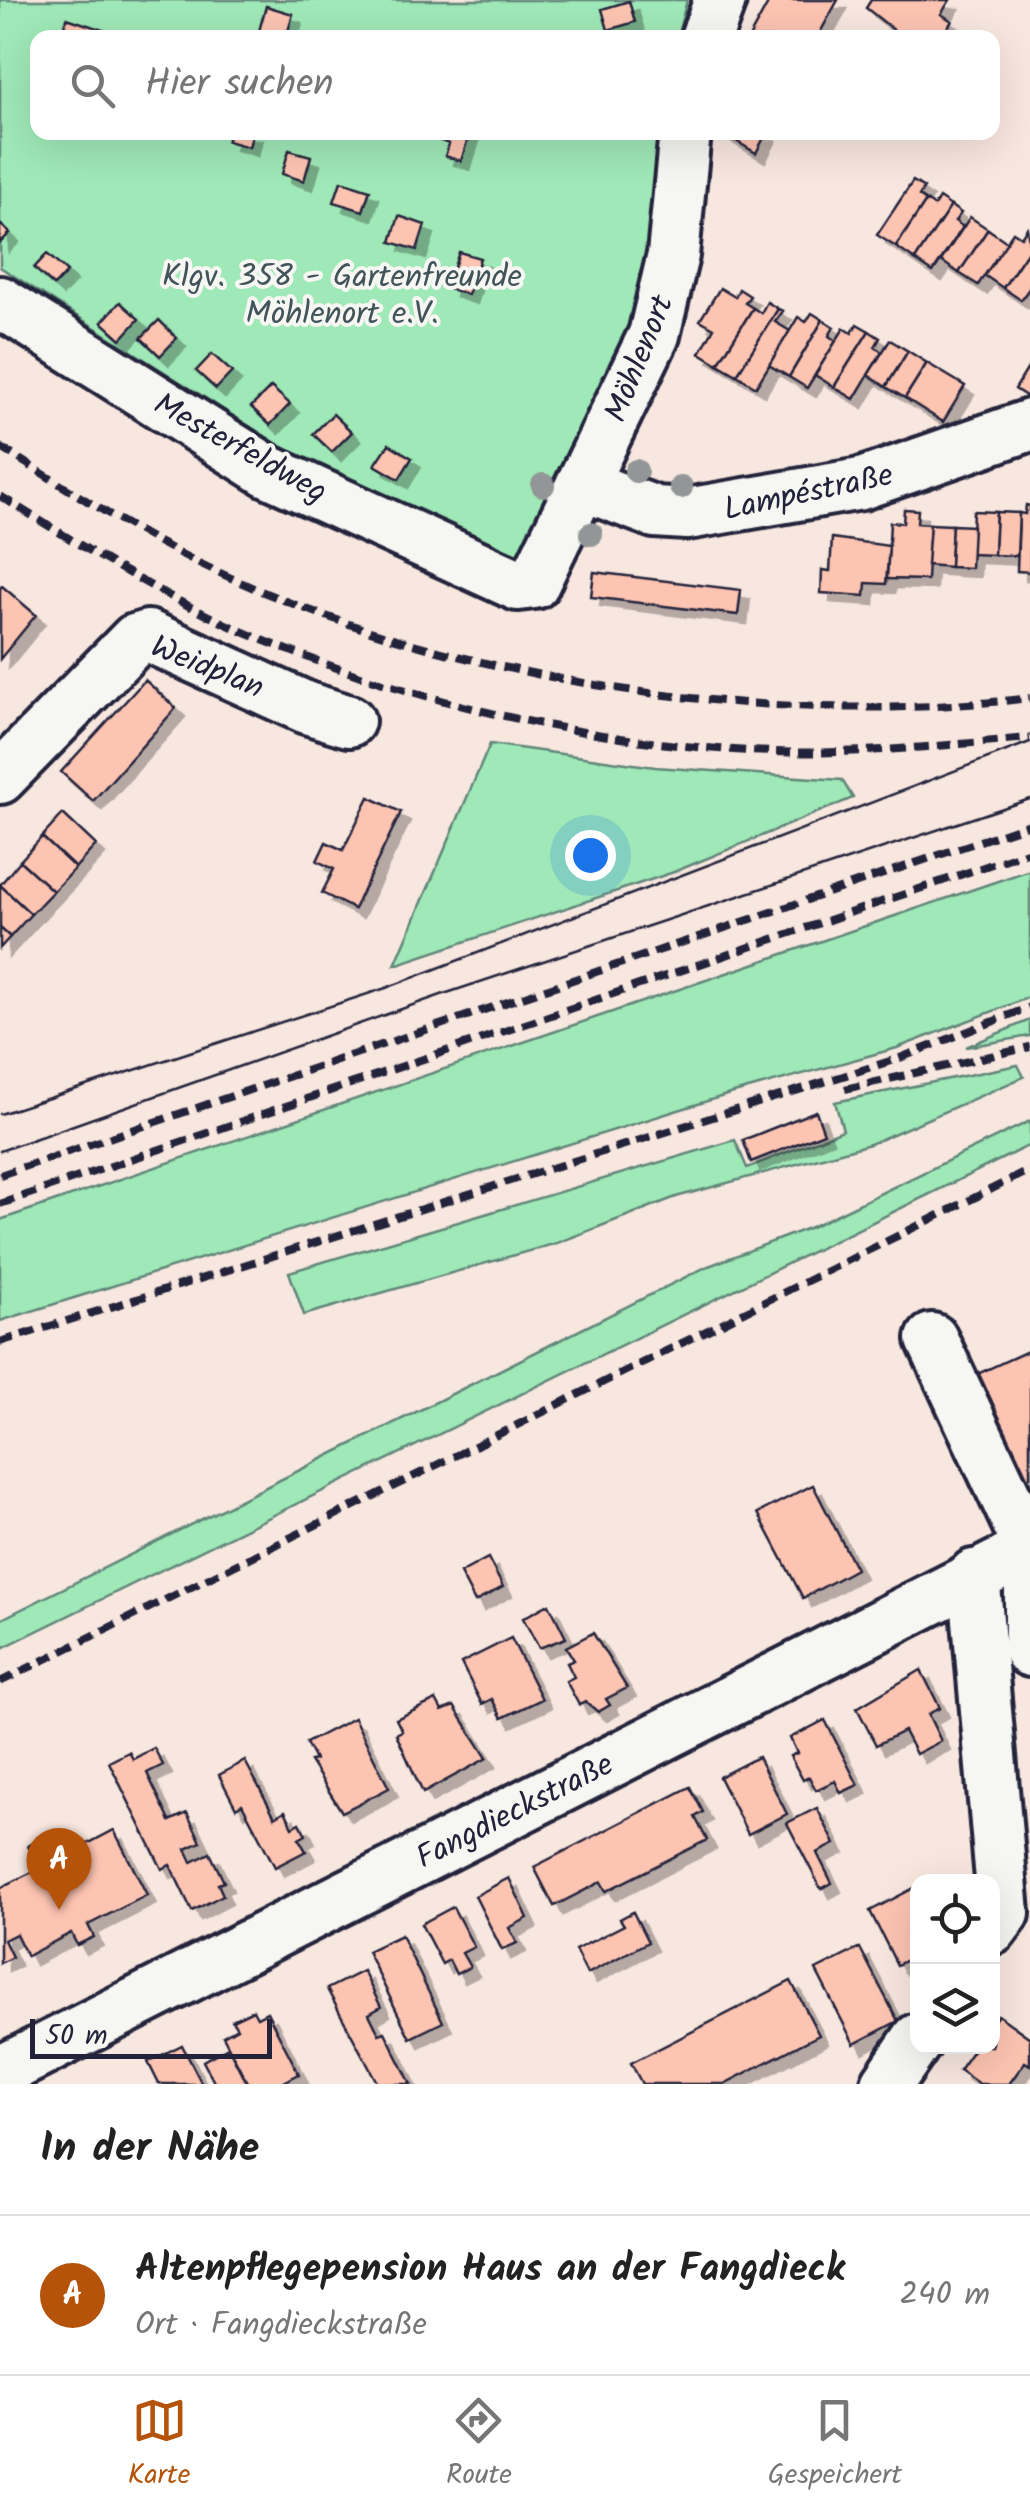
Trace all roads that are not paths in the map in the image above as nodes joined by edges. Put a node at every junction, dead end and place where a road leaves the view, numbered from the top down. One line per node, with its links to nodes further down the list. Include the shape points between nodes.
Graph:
1 (720, 0): 2 (street)
2 (709, 30)
3 (683, 140): 6 (street, Möhlenort, via 666,295)
4 (0, 302): 7 (street, Mesterfeldweg, via 268,471 518,585)
5 (1030, 426): 6 (street, Lampéstraße, via 862,484 686,514 655,512)
6 (583, 485): 7 (street, Möhlenort)
7 (544, 571)
8 (349, 721): 9 (street, Weidplan, via 148,636 135,640)
9 (0, 778)
10 (932, 1339): 11 (street)
11 (1030, 1550): 12 (street, Fangdieckstraße); 13 (street)
12 (974, 1576): 14 (street); 16 (street, Fangdieckstraße)
13 (1030, 1651)
14 (1000, 1918)
15 (910, 2051): 17 (street)
16 (0, 2072)
17 (887, 2084)

